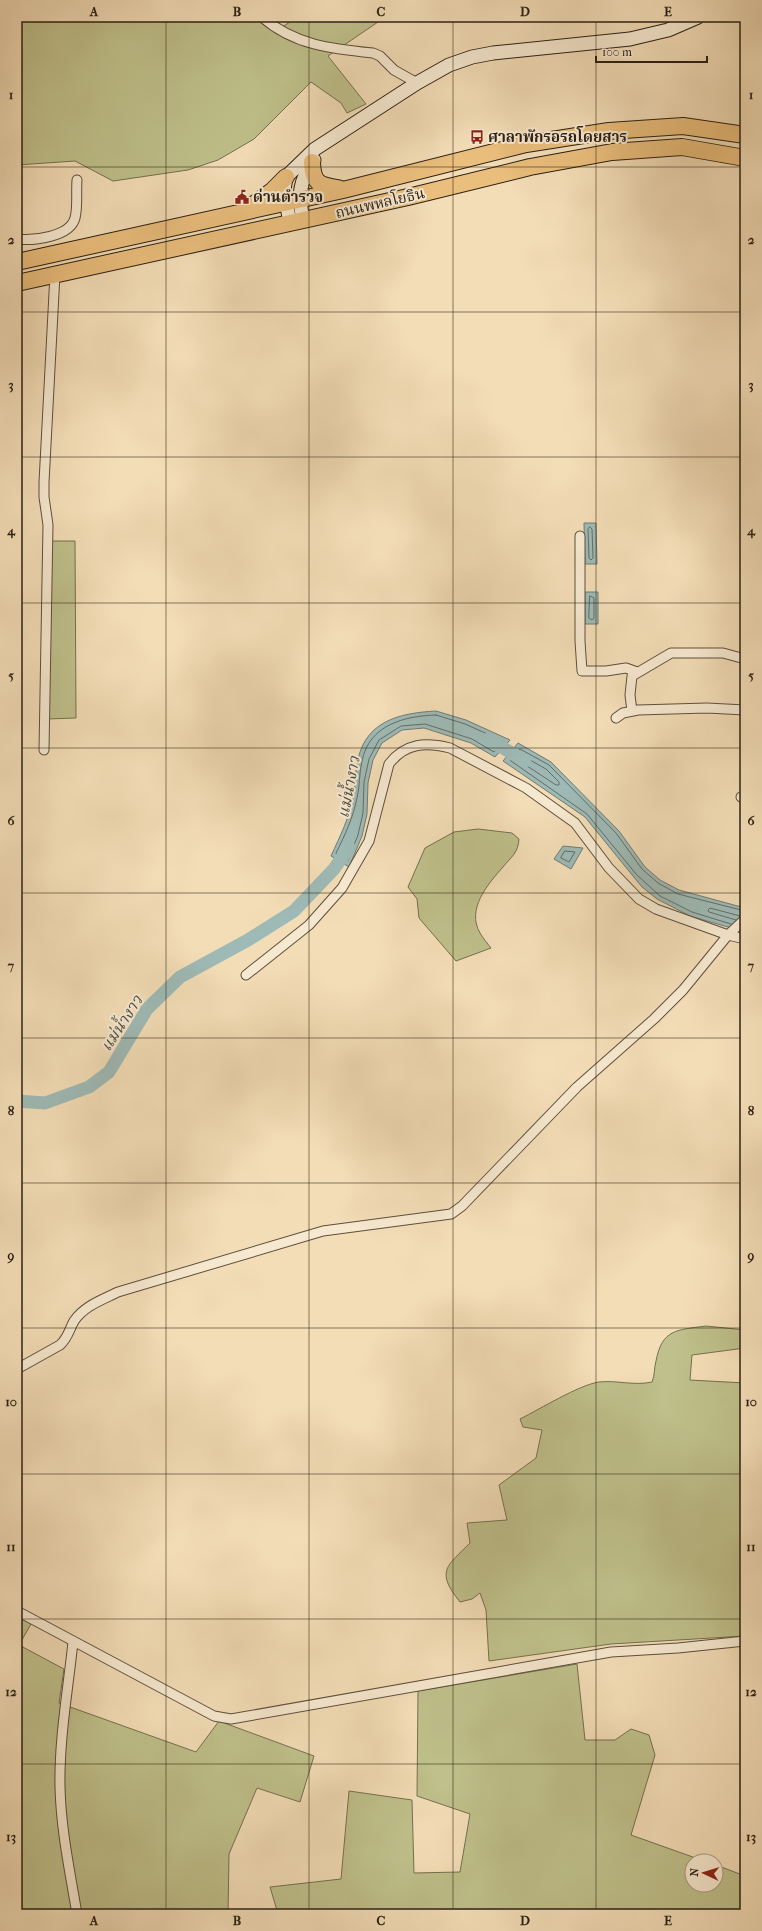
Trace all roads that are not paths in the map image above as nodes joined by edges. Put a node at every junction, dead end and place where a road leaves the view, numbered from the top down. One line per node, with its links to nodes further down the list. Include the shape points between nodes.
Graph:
1 (262, 17): 3 (street, via 288,36 320,47 373,53 380,56 394,70)
2 (698, 17): 3 (street, via 668,30 630,39 472,57 449,65)
3 (417, 83): 5 (street)
4 (745, 135): 10 (highway, ถนนพหลโยธิน, via 683,126 609,131 526,144)
5 (328, 141): 7 (street); 8 (street, via 315,149)
6 (745, 158): 13 (highway, ถนนพหลโยธิน, via 682,147 612,152 530,167)
7 (312, 162): 10 (highway, via 313,175 318,182 324,186); 11 (street)
8 (286, 177): 11 (street, via 284,190); 12 (highway)
9 (77, 180): 14 (street, via 76,218 71,226 48,237)
10 (344, 190): 11 (highway, ถนนพหลโยธิน)
11 (292, 201): 12 (highway, ถนนพหลโยธิน); 13 (street)
12 (244, 212): 15 (highway, ถนนพหลโยธิน)
13 (296, 221): 16 (highway, ถนนพหลโยธิน)
14 (17, 239)
15 (17, 262)
16 (55, 274): 17 (highway, ถนนพหลโยธิน); 24 (street, via 44,482 48,532)
17 (17, 283)
18 (580, 536): 20 (street, via 582,671 626,668)
19 (745, 659): 20 (street, via 723,653 671,653)
20 (637, 672): 22 (street, via 632,676 631,682)
21 (745, 710): 22 (street, via 708,708)
22 (632, 711): 23 (street)
23 (616, 718)
24 (44, 750)
25 (745, 919): 26 (street)
26 (729, 934): 27 (street); 28 (street, via 644,903 609,868 575,823 526,788 450,748 439,745 413,746 396,754 389,764 369,841 342,888 309,925); 29 (street, via 683,990 577,1087 452,1214 323,1231 118,1292 80,1313 66,1340 60,1345)
27 (745, 939)
28 (246, 975)
29 (17, 1369)
30 (17, 1611): 32 (street)
31 (745, 1641): 32 (street, via 611,1652 231,1720 214,1716)
32 (73, 1642): 33 (street, via 60,1787 63,1830)
33 (77, 1914)

